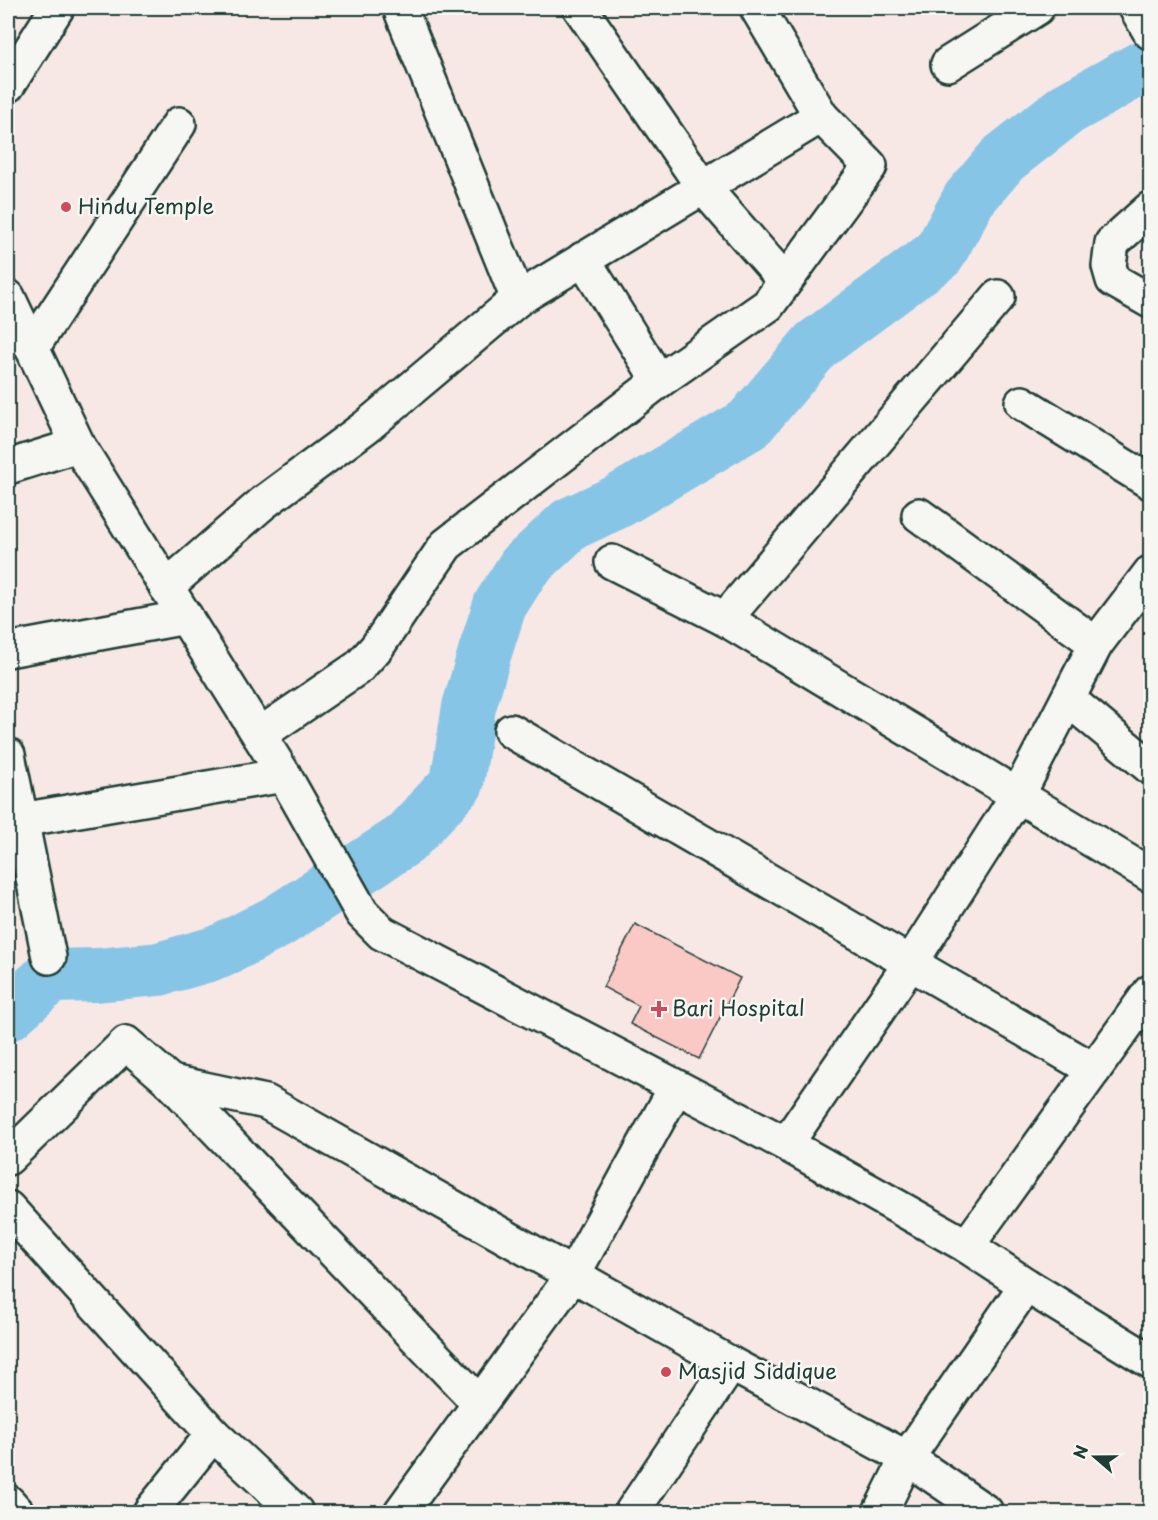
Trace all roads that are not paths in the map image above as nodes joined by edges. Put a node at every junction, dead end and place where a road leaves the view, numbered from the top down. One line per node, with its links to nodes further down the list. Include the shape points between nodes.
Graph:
1 (57, 8): 9 (street)
2 (400, 8): 18 (street)
3 (580, 8): 12 (street)
4 (757, 8): 10 (street)
5 (1037, 8): 8 (street)
6 (1136, 8): 7 (street)
7 (1150, 32)
8 (948, 64)
9 (8, 85)
10 (821, 116): 12 (street); 15 (street, via 870,166)
11 (180, 124): 20 (street)
12 (703, 187): 14 (street); 15 (street)
13 (1150, 210): 19 (street, via 1112,243 1109,266 1113,280)
14 (583, 259): 18 (street); 21 (street)
15 (785, 281): 21 (street, via 768,305)
16 (8, 297): 20 (street)
17 (998, 297): 31 (street)
18 (518, 299): 29 (street, via 367,426 263,503)
19 (1150, 301)
20 (32, 348): 23 (street)
21 (659, 381): 36 (street, via 446,545 368,657)
22 (1022, 403): 25 (street)
23 (78, 445): 24 (street); 29 (street)
24 (8, 467)
25 (1150, 482)
26 (919, 514): 32 (street)
27 (612, 562): 31 (street)
28 (1150, 573): 32 (street)
29 (166, 587): 30 (street)
30 (186, 617): 33 (street); 36 (street)
31 (725, 619): 40 (street)
32 (1096, 644): 34 (street)
33 (8, 650)
34 (1068, 699): 38 (street); 40 (street)
35 (511, 731): 44 (street)
36 (259, 735): 39 (street)
37 (8, 755): 41 (street)
38 (1150, 767)
39 (284, 775): 41 (street); 48 (street, via 362,913 382,933)
40 (1018, 795): 42 (street); 44 (street)
41 (21, 820): 43 (street)
42 (1150, 875)
43 (49, 957)
44 (910, 964): 46 (street); 49 (street)
45 (1150, 992): 46 (street)
46 (1094, 1070): 52 (street)
47 (171, 1082): 50 (street, via 126,1043); 53 (street, via 266,1102); 57 (street)
48 (676, 1087): 49 (street); 53 (street)
49 (786, 1144): 52 (street)
50 (8, 1158)
51 (8, 1208): 58 (street)
52 (967, 1246): 54 (street)
53 (573, 1275): 56 (street); 57 (street)
54 (1026, 1285): 55 (street); 59 (street)
55 (1150, 1362)
56 (731, 1364): 59 (street); 65 (street)
57 (479, 1403): 64 (street)
58 (213, 1434): 62 (street); 63 (street)
59 (907, 1458): 66 (street); 67 (street)
60 (8, 1502): 61 (street)
61 (17, 1512)
62 (150, 1512)
63 (296, 1512)
64 (401, 1512)
65 (632, 1512)
66 (880, 1512)
67 (986, 1512)

